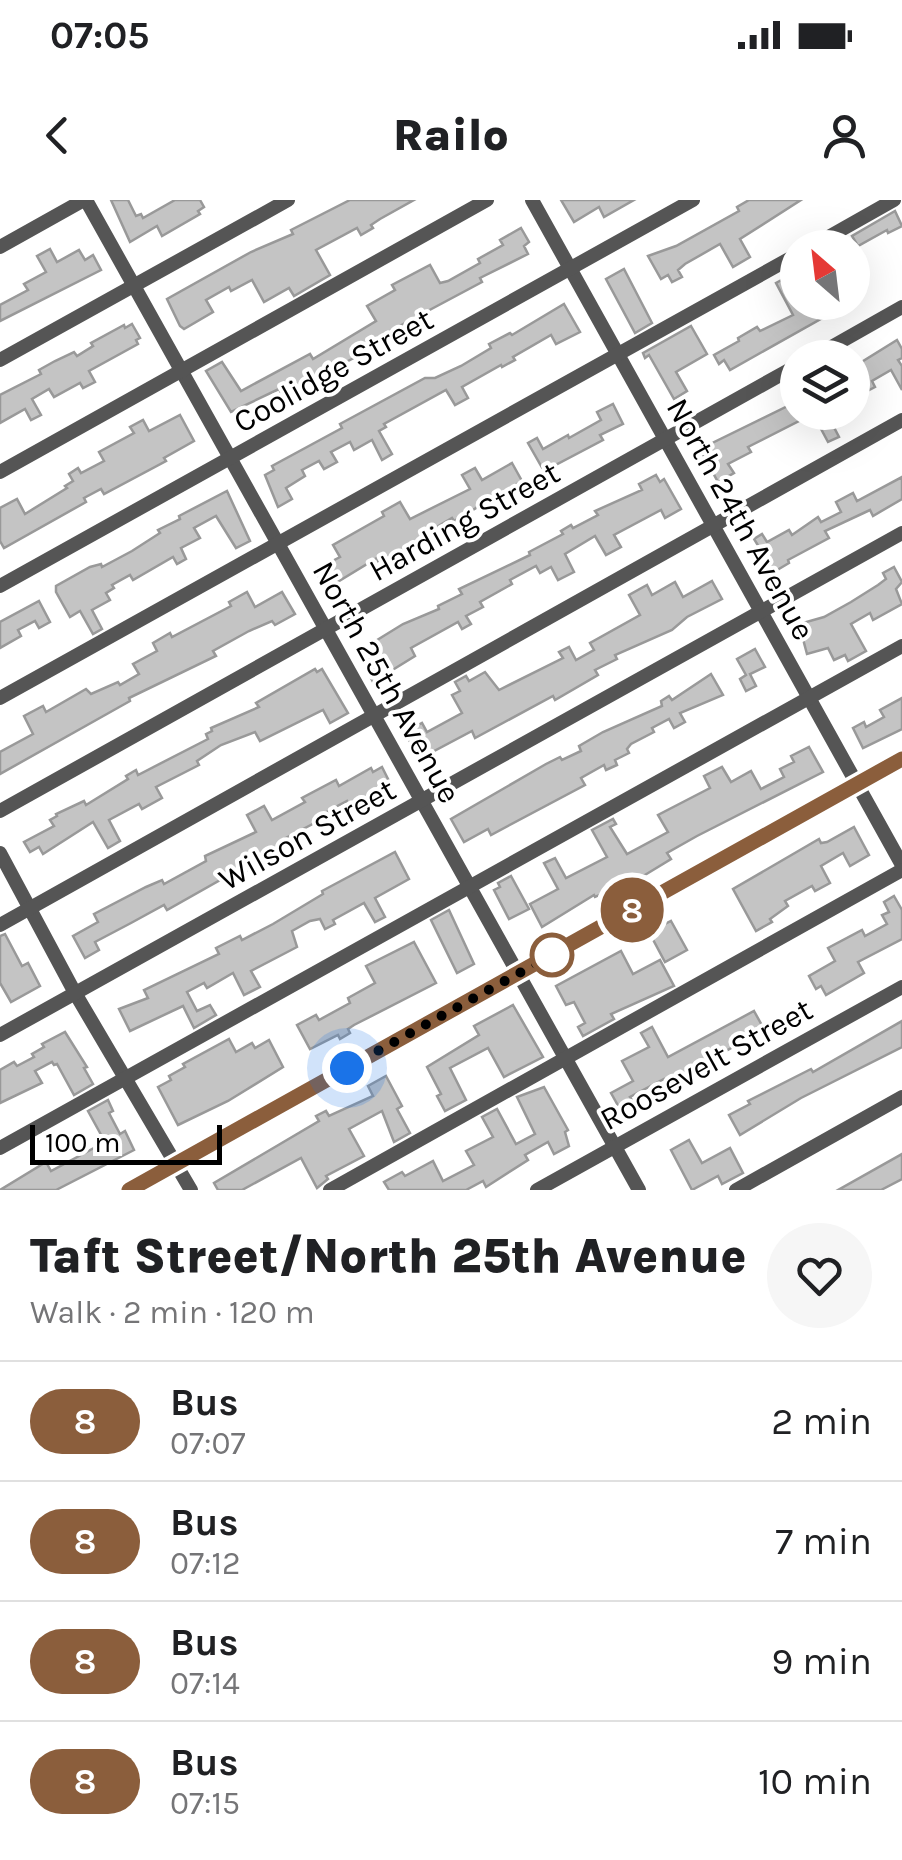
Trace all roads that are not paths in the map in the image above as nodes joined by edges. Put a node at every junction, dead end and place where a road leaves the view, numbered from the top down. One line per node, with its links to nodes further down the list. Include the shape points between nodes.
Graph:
1 (85, 200): 8 (street); 11 (street, North 25th Avenue)
2 (288, 200): 11 (street)
3 (487, 200): 16 (street)
4 (532, 200): 10 (street, North 24th Avenue)
5 (693, 200): 10 (street, Coolidge Street)
6 (894, 200): 7 (street)
7 (841, 230)
8 (0, 247)
9 (780, 264): 14 (street)
10 (571, 268): 14 (street, North 24th Avenue); 20 (street, Coolidge Street)
11 (134, 285): 15 (street); 16 (street, North 25th Avenue)
12 (902, 306): 13 (street)
13 (843, 340)
14 (618, 354): 19 (street, North 24th Avenue); 24 (street)
15 (0, 360)
16 (182, 371): 20 (street, North 25th Avenue); 21 (street)
17 (780, 376): 19 (street, Harding Street)
18 (902, 420): 22 (street)
19 (666, 440): 22 (street, North 24th Avenue); 27 (street, Harding Street)
20 (231, 458): 24 (street, North 25th Avenue); 25 (street, Coolidge Street)
21 (0, 472)
22 (713, 526): 26 (street, North 24th Avenue); 31 (street)
23 (902, 534): 26 (street, Wilson Street)
24 (278, 543): 27 (street, North 25th Avenue); 29 (street)
25 (0, 586)
26 (760, 612): 30 (street, North 24th Avenue); 34 (street, Wilson Street)
27 (326, 630): 31 (street, North 25th Avenue); 35 (street, Harding Street)
28 (902, 646): 30 (street)
29 (0, 698)
30 (809, 698): 33 (street, North 24th Avenue); 38 (street)
31 (374, 716): 34 (street, North 25th Avenue); 39 (street)
32 (902, 759): 33 (street)
33 (858, 784): 37 (street, North 24th Avenue); 41 (street)
34 (422, 801): 38 (street, North 25th Avenue); 43 (street, Wilson Street)
35 (0, 811)
36 (0, 853): 39 (street)
37 (902, 868): 45 (street)
38 (470, 887): 41 (street, North 25th Avenue); 46 (street)
39 (30, 908): 40 (street); 43 (street)
40 (0, 925)
41 (518, 974): 45 (street, North 25th Avenue); 50 (street)
42 (902, 987): 48 (street, Roosevelt Street)
43 (75, 993): 44 (street, Wilson Street); 46 (street)
44 (0, 1036)
45 (566, 1058): 48 (street, North 25th Avenue); 53 (street)
46 (126, 1077): 49 (street); 50 (street)
47 (902, 1097): 56 (street)
48 (616, 1146): 54 (street, Roosevelt Street); 55 (street, North 25th Avenue)
49 (0, 1148)
50 (176, 1163): 51 (street); 52 (street)
51 (129, 1190)
52 (191, 1190)
53 (330, 1190)
54 (537, 1190)
55 (639, 1190)
56 (736, 1190)

